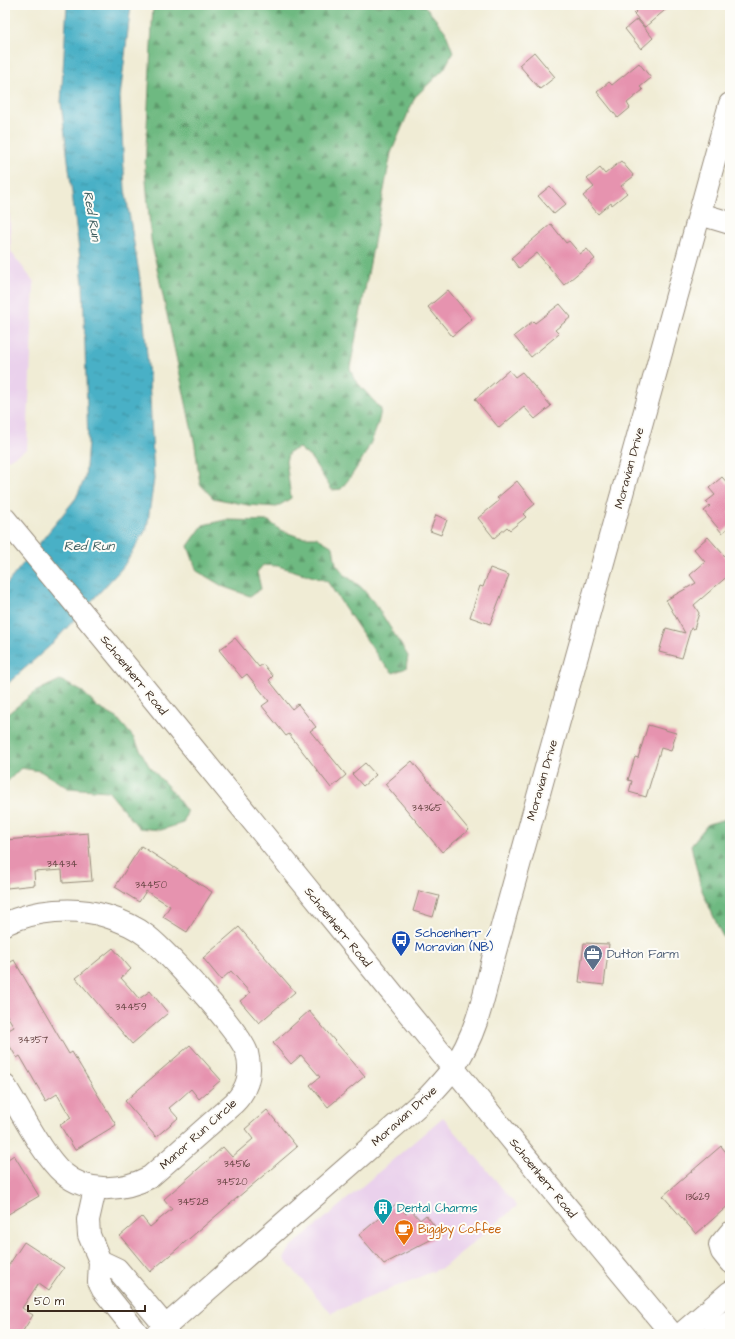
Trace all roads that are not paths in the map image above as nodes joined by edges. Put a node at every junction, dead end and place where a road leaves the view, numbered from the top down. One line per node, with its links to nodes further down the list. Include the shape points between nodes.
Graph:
1 (730, 104): 2 (street, Moravian Drive)
2 (700, 214): 3 (street); 6 (street, Moravian Drive, via 482,1004 469,1042)
3 (730, 223)
4 (5, 519): 6 (street, Schoenherr Road)
5 (5, 924): 8 (street, Manor Run Circle, via 36,914 65,910 104,916 146,934 184,972 240,1038 246,1052 248,1083 243,1094 234,1103 150,1178 124,1187)
6 (453, 1068): 12 (street, Moravian Drive, via 429,1096); 14 (street, Schoenherr Road)
7 (5, 1086): 8 (street, Manor Run Circle, via 56,1166 64,1174)
8 (95, 1189): 9 (street, via 88,1220 89,1235)
9 (100, 1261): 12 (street, via 117,1269); 13 (street, via 99,1282 103,1290)
10 (730, 1292): 15 (street)
11 (730, 1321): 16 (street)
12 (161, 1330)
13 (138, 1334)
14 (672, 1334)
15 (681, 1334)
16 (714, 1334)

